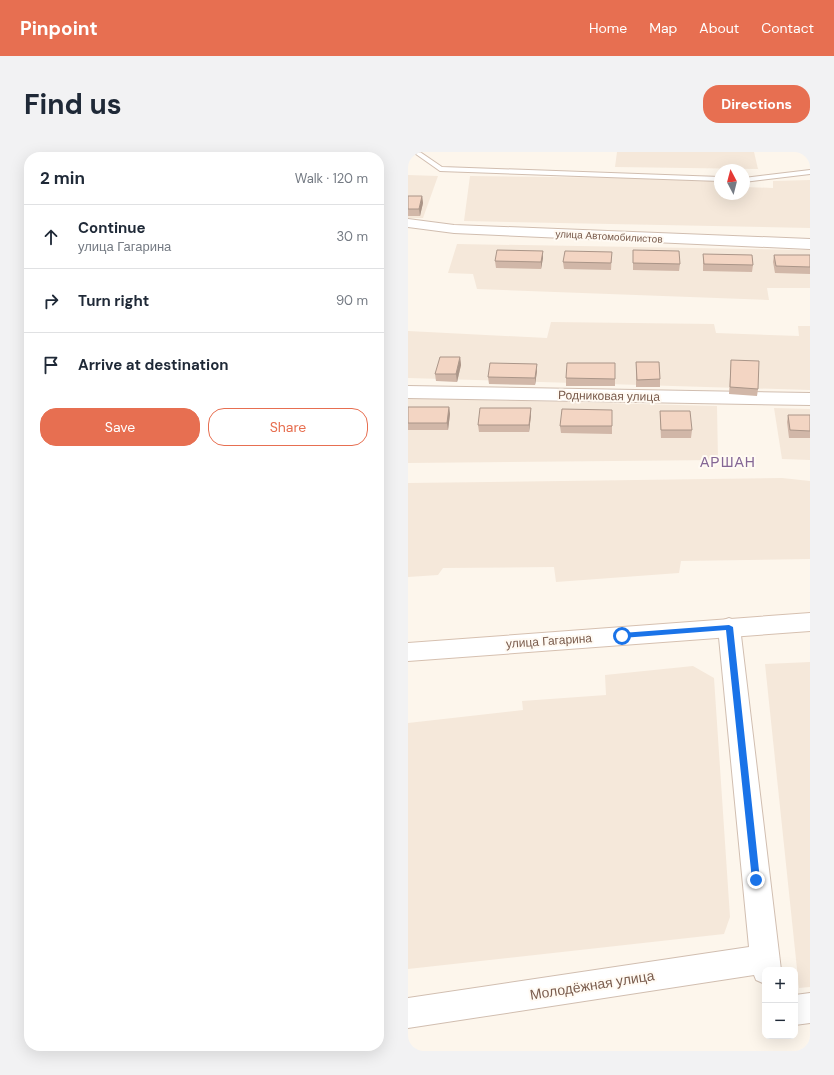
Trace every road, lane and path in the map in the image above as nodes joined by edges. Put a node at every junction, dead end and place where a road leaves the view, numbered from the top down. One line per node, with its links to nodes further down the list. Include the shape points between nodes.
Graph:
1 (416, 152): 3 (lane, via 440,169)
2 (810, 172): 4 (lane)
3 (714, 179)
4 (750, 179)
5 (408, 223): 6 (street, улица Автомобилистов, via 454,229)
6 (810, 244)
7 (408, 392): 8 (street, Родниковая улица)
8 (810, 399)
9 (810, 622): 10 (street, улица Гагарина)
10 (729, 627): 11 (street, улица Гагарина); 12 (street)
11 (408, 652)
12 (765, 964): 15 (street, Молодёжная улица)
13 (810, 1008): 14 (street)
14 (798, 1010)
15 (408, 1013)

